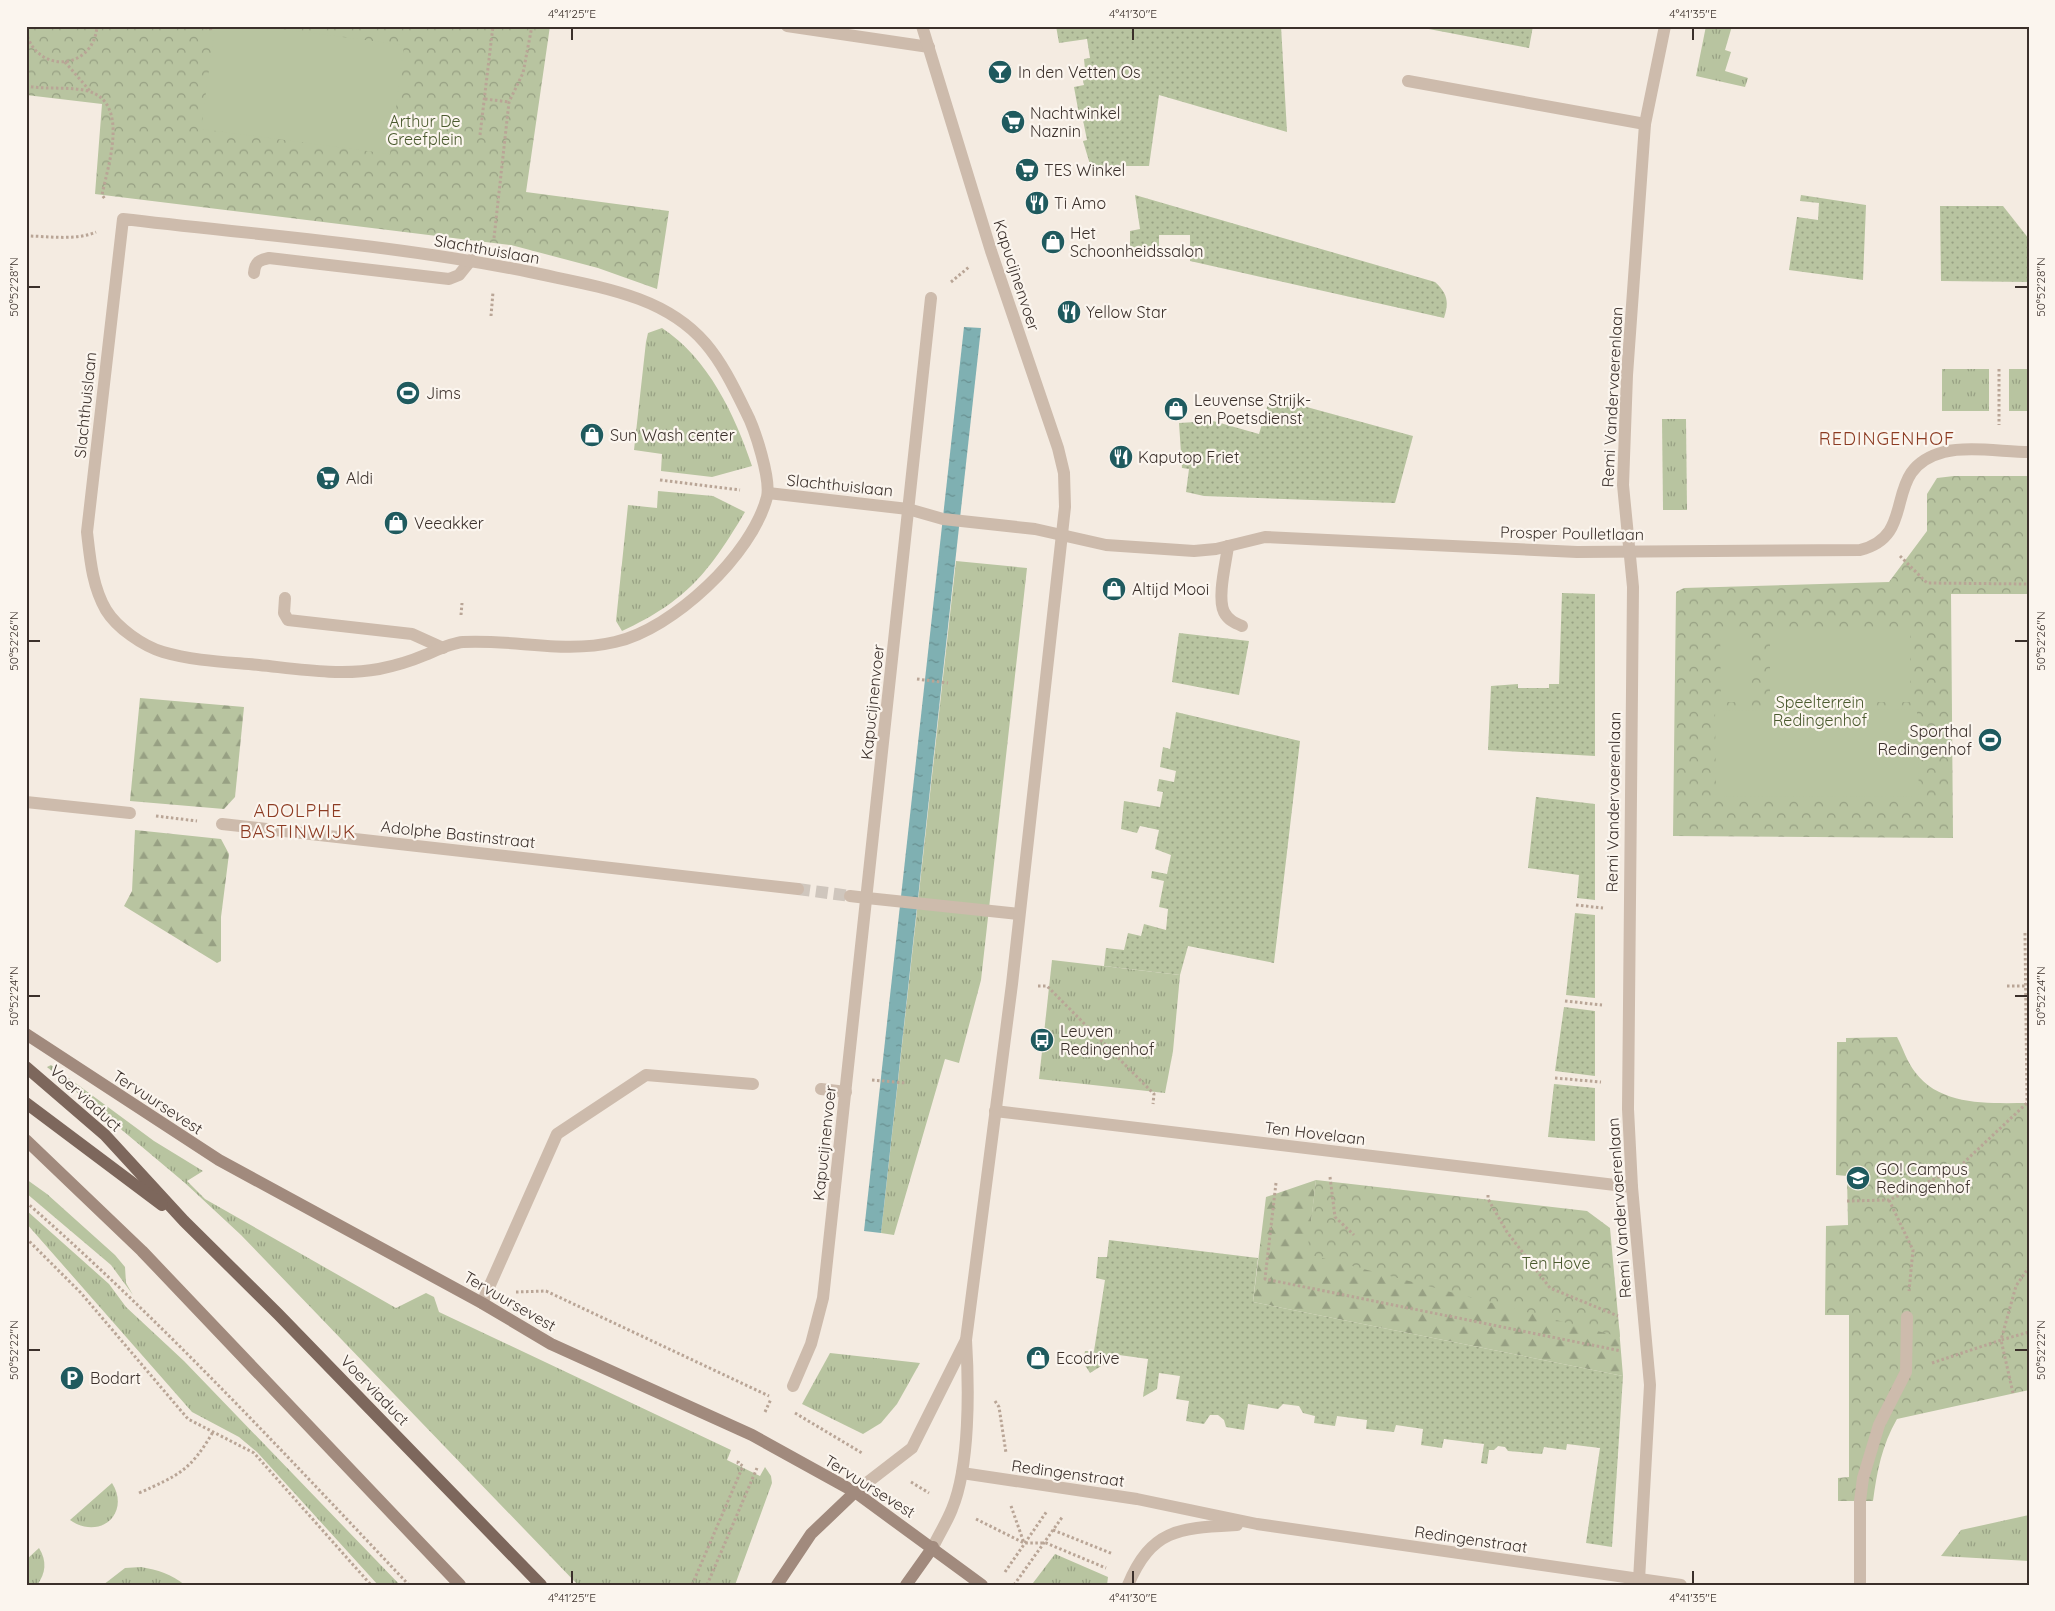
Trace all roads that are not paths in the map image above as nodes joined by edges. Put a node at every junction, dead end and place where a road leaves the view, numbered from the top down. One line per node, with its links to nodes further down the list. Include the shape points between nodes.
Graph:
1 (787, 26): 4 (street)
2 (922, 26): 4 (street, Kapucijnenvoer)
3 (1665, 26): 6 (street, Remi Vandervaerenlaan)
4 (929, 47): 13 (street, Kapucijnenvoer, via 991,251 1058,448 1064,473)
5 (1408, 81): 6 (street)
6 (1645, 124): 15 (street, Remi Vandervaerenlaan, via 1627,375 1623,485)
7 (471, 260): 8 (street, via 459,275 449,279 269,258 259,260); 11 (street, Slachthuislaan, via 587,284 638,298 675,316 707,342 728,375 751,422 762,455); 18 (street, Slachthuislaan, via 122,219 87,532 92,575 106,611 127,633 160,651 200,660 336,672 378,669)
8 (254, 273)
9 (931, 298): 12 (street, Kapucijnenvoer)
10 (2029, 452): 15 (street, Prosper Poulletlaan, via 1945,452 1931,457 1908,476 1893,529 1873,547 1860,550)
11 (768, 493): 12 (street, Slachthuislaan); 18 (street, Slachthuislaan, via 754,527 734,558 683,608 650,630 618,642 577,648 459,642)
12 (908, 509): 13 (street, via 960,521); 24 (street, Kapucijnenvoer)
13 (1062, 535): 14 (street, Prosper Poulletlaan, via 1106,545 1194,551); 25 (street, Kapucijnenvoer)
14 (1228, 546): 15 (street, Prosper Poulletlaan, via 1265,537 1577,552); 17 (street, via 1221,598 1224,612 1231,621)
15 (1629, 551): 34 (street, Remi Vandervaerenlaan, via 1633,588 1628,1005)
16 (285, 598): 18 (street, via 284,613 288,620 412,634)
17 (1242, 626)
18 (443, 648)
19 (26, 802): 20 (street)
20 (130, 813)
21 (222, 824): 22 (street, Adolphe Bastinstraat)
22 (798, 889)
23 (850, 896): 24 (street)
24 (867, 898): 25 (street); 30 (street, Kapucijnenvoer)
25 (1019, 914): 32 (street, Kapucijnenvoer)
26 (26, 1034): 36 (main road, Tervuursevest, via 219,1160)
27 (26, 1067): 35 (main road, Voerviaduct, via 105,1135)
28 (753, 1084): 36 (street, via 646,1075 557,1134)
29 (821, 1089): 30 (street)
30 (846, 1092): 39 (street, Kapucijnenvoer, via 823,1298 810,1344)
31 (26, 1103): 35 (main road, Voerviaduct)
32 (995, 1111): 34 (street, Ten Hovelaan); 38 (street, Kapucijnenvoer)
33 (26, 1140): 46 (main road, via 142,1251)
34 (1632, 1187): 44 (street, Remi Vandervaerenlaan, via 1650,1384)
35 (184, 1220): 47 (main road, Voerviaduct)
36 (482, 1303): 41 (main road, Tervuursevest, via 551,1344 752,1435)
37 (1907, 1317): 52 (street, via 1906,1372 1879,1425 1863,1478)
38 (966, 1340): 40 (street, Kapucijnenvoer, via 968,1396); 41 (street, Kapucijnenvoer, via 912,1448)
39 (793, 1386)
40 (962, 1473): 42 (street, Redingenstraat, via 1137,1499); 43 (street, Kapucijnenvoer, via 953,1508)
41 (855, 1492): 43 (main road, Tervuursevest); 48 (main road, Kapucijnenvoer, via 811,1534)
42 (1257, 1524): 44 (street, Redingenstraat); 45 (street, Redingenstraat, via 1198,1527 1175,1532 1154,1543 1137,1564)
43 (933, 1547): 49 (main road, Kapucijnenvoer); 50 (main road, Tervuursevest)
44 (1640, 1580): 51 (street, Redingenstraat)
45 (1129, 1582)
46 (460, 1585)
47 (541, 1585)
48 (777, 1585)
49 (906, 1585)
50 (982, 1585)
51 (1681, 1585)
52 (1860, 1585)

